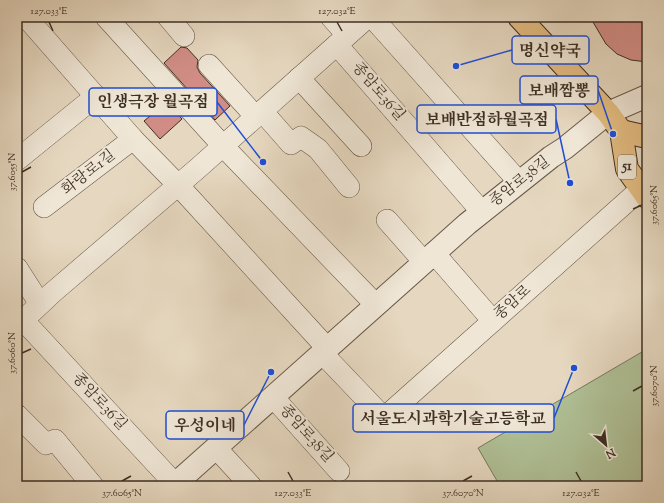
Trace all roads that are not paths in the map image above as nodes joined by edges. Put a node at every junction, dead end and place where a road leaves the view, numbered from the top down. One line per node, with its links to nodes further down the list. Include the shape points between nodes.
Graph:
1 (106, 17): 19 (street)
2 (168, 17): 8 (street)
3 (331, 17): 9 (street)
4 (368, 17): 9 (street, 종암로36길)
5 (372, 17): 23 (street)
6 (519, 17): 15 (main road)
7 (33, 19): 12 (street)
8 (184, 36)
9 (342, 40): 11 (street, 종암로36길); 28 (street, 종암로36길)
10 (209, 65): 14 (street)
11 (300, 78): 14 (street, 종암로36길); 16 (street)
12 (96, 96): 18 (street); 22 (street)
13 (647, 96): 15 (street, 종암로38길)
14 (259, 114): 19 (street, 종암로36길); 21 (street, via 291,144 301,138)
15 (614, 122): 17 (main road, 51); 23 (street, 종암로38길); 26 (main road, 종암로 / 51, via 628,169)
16 (343, 126): 20 (street); 21 (street)
17 (647, 137)
18 (133, 139): 24 (street); 27 (street, 화랑로1길)
19 (223, 146): 24 (street, 종암로36길); 33 (street)
20 (361, 146)
21 (318, 149): 25 (street)
22 (17, 160)
23 (519, 182): 28 (street, 종암로38길)
24 (178, 185): 32 (street, 종암로36길); 36 (street)
25 (349, 187)
26 (644, 193): 34 (street, 종암로)
27 (44, 208)
28 (482, 212): 30 (street, 종암로38길)
29 (387, 220): 30 (street)
30 (429, 258): 33 (street, 종암로38길); 34 (street)
31 (17, 268): 32 (street)
32 (40, 304): 35 (street, 종암로36길)
33 (376, 305): 36 (street, 종암로38길)
34 (493, 321): 36 (street, 종암로, via 384,418)
35 (20, 323): 41 (street, 종암로36길)
36 (325, 351): 37 (street, 종암로38길)
37 (273, 397): 39 (street, 종암로38길); 40 (street, 종암로38길)
38 (17, 415): 42 (street, via 46,444 55,440)
39 (216, 448): 41 (street, 종암로38길); 43 (street)
40 (340, 471)
41 (174, 485)
42 (93, 486)
43 (251, 486)

